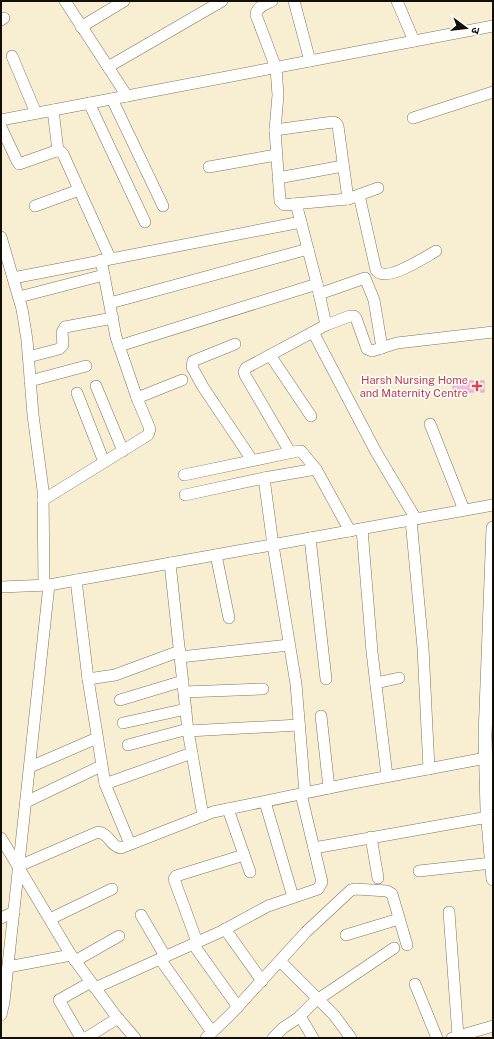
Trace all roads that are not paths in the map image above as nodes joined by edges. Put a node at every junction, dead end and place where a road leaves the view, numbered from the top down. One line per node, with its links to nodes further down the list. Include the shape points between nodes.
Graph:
1 (65, 1): 8 (street)
2 (124, 1): 8 (street)
3 (222, 1): 12 (street)
4 (272, 1): 13 (street, via 258,9 256,15)
5 (294, 1): 11 (street)
6 (397, 1): 9 (street)
7 (493, 26): 9 (street)
8 (82, 27): 12 (street)
9 (414, 42): 11 (street)
10 (12, 56): 19 (street)
11 (310, 61): 13 (street)
12 (108, 67): 15 (street)
13 (276, 68): 15 (street); 23 (street, via 278,95)
14 (493, 92): 20 (street)
15 (126, 96): 16 (street)
16 (112, 99): 17 (street); 35 (street)
17 (89, 104): 18 (street); 36 (street)
18 (53, 110): 19 (street); 24 (street)
19 (36, 114): 21 (street)
20 (412, 118)
21 (1, 120)
22 (1, 127): 24 (street, via 19,164)
23 (275, 130): 25 (street); 27 (street, via 336,123)
24 (58, 151): 30 (street, via 63,154)
25 (276, 155): 26 (street); 28 (street)
26 (209, 166)
27 (343, 166): 28 (street); 32 (street)
28 (278, 178): 33 (street, via 281,204)
29 (378, 188): 31 (street)
30 (79, 190): 34 (street); 41 (street)
31 (359, 195): 32 (street); 40 (street, via 378,273 382,275 396,272)
32 (348, 199): 33 (street)
33 (293, 204): 37 (street, via 297,207)
34 (35, 206)
35 (163, 206)
36 (145, 222)
37 (301, 222): 39 (street); 41 (street)
38 (1, 237): 43 (street)
39 (308, 249): 44 (street); 46 (street)
40 (436, 251)
41 (106, 259): 42 (street); 43 (street)
42 (104, 275): 45 (street); 46 (street)
43 (13, 278): 45 (street)
44 (318, 289): 48 (street); 52 (street); 53 (street, via 365,278 374,300)
45 (19, 297): 55 (street)
46 (110, 303): 47 (street)
47 (112, 318): 52 (street); 55 (street, via 65,327 62,332 63,345 59,350)
48 (326, 325): 49 (street); 53 (street, via 354,316 367,349 372,351)
49 (313, 332): 54 (street); 75 (street)
50 (493, 332): 53 (street, via 397,343)
51 (235, 344): 66 (street, via 194,361 192,367)
52 (119, 346): 61 (street)
53 (382, 348)
54 (270, 355): 62 (street); 65 (street, via 246,368 244,372)
55 (28, 357): 58 (street)
56 (86, 366): 58 (street)
57 (182, 380): 61 (street)
58 (30, 381): 72 (street)
59 (96, 386): 64 (street)
60 (77, 393): 67 (street)
61 (137, 398): 64 (street, via 150,432)
62 (311, 416)
63 (430, 424): 74 (street)
64 (123, 450): 67 (street)
65 (290, 452): 66 (street); 68 (street, via 301,451)
66 (252, 460): 69 (street)
67 (104, 462): 72 (street)
68 (316, 469): 70 (street); 78 (street)
69 (184, 475)
70 (264, 478): 71 (street); 80 (street)
71 (185, 495)
72 (43, 500): 84 (street)
73 (493, 505): 74 (street)
74 (464, 510): 75 (street)
75 (414, 519): 77 (street); 107 (street)
76 (493, 528): 104 (street)
77 (362, 529): 78 (street); 92 (street)
78 (350, 531): 79 (street)
79 (310, 538): 80 (street); 91 (street)
80 (273, 545): 81 (street); 87 (street)
81 (216, 555): 82 (street); 86 (street)
82 (170, 563): 83 (street); 88 (street)
83 (76, 580): 84 (street); 90 (street)
84 (46, 585): 85 (street); 106 (street)
85 (1, 587)
86 (229, 618)
87 (289, 645): 88 (street); 99 (street, via 296,684)
88 (180, 654): 90 (street, via 115,675); 93 (street)
89 (399, 678): 92 (street)
90 (88, 679): 101 (street)
91 (326, 679)
92 (376, 683): 108 (street)
93 (183, 687): 94 (street); 95 (street); 96 (street)
94 (263, 689)
95 (120, 700)
96 (186, 709): 98 (street); 100 (street)
97 (321, 716): 110 (street)
98 (123, 723)
99 (299, 726): 100 (street); 111 (street)
100 (188, 730): 102 (street); 103 (street)
101 (97, 738): 105 (street); 106 (street)
102 (128, 745)
103 (192, 753): 109 (street); 115 (street)
104 (486, 758): 107 (street); 116 (street)
105 (101, 766): 109 (street); 112 (street)
106 (30, 767): 112 (street)
107 (429, 769): 108 (street)
108 (387, 776): 110 (street)
109 (105, 784): 119 (street)
110 (329, 788): 111 (street)
111 (303, 794): 113 (street); 120 (street)
112 (26, 802): 123 (street)
113 (265, 802): 114 (street); 129 (street)
114 (228, 809): 115 (street); 121 (street)
115 (203, 816): 119 (street)
116 (488, 817): 118 (street); 122 (street)
117 (1, 838): 123 (street)
118 (371, 838): 120 (street); 126 (street)
119 (130, 844): 123 (street, via 118,848 105,834 98,832)
120 (314, 848): 129 (street, via 321,886)
121 (244, 855): 125 (street); 139 (street, via 176,876 174,879)
122 (492, 863): 124 (street); 127 (street)
123 (19, 866): 130 (street); 134 (street)
124 (419, 871)
125 (250, 872)
126 (378, 878)
127 (493, 879)
128 (112, 889): 134 (street)
129 (293, 897): 136 (street, via 268,906)
130 (14, 912): 133 (street); 145 (street)
131 (449, 912): 157 (street)
132 (141, 915): 142 (street)
133 (1, 918)
134 (50, 919): 143 (street)
135 (399, 919): 137 (street); 140 (street); 144 (street, via 392,894 387,890 351,890 306,932)
136 (225, 929): 139 (street); 146 (street)
137 (346, 935)
138 (119, 936): 143 (street)
139 (195, 943): 142 (street); 151 (street)
140 (407, 945)
141 (394, 948): 149 (street)
142 (163, 957): 148 (street); 156 (street)
143 (73, 958): 145 (street); 148 (street)
144 (280, 961): 146 (street); 149 (street)
145 (8, 966): 150 (street)
146 (262, 981): 151 (street)
147 (415, 984): 164 (street)
148 (93, 985): 154 (street); 158 (street, via 59,1000)
149 (318, 999): 153 (street); 163 (street, via 341,1023)
150 (3, 1001): 152 (street)
151 (238, 1007): 156 (street)
152 (1, 1014)
153 (300, 1016): 161 (street); 162 (street)
154 (118, 1018): 159 (street); 160 (street)
155 (493, 1026): 157 (street)
156 (209, 1035)
157 (455, 1037)
158 (81, 1038)
159 (86, 1038)
160 (135, 1038)
161 (273, 1038)
162 (313, 1038)
163 (351, 1038)
164 (437, 1038)

